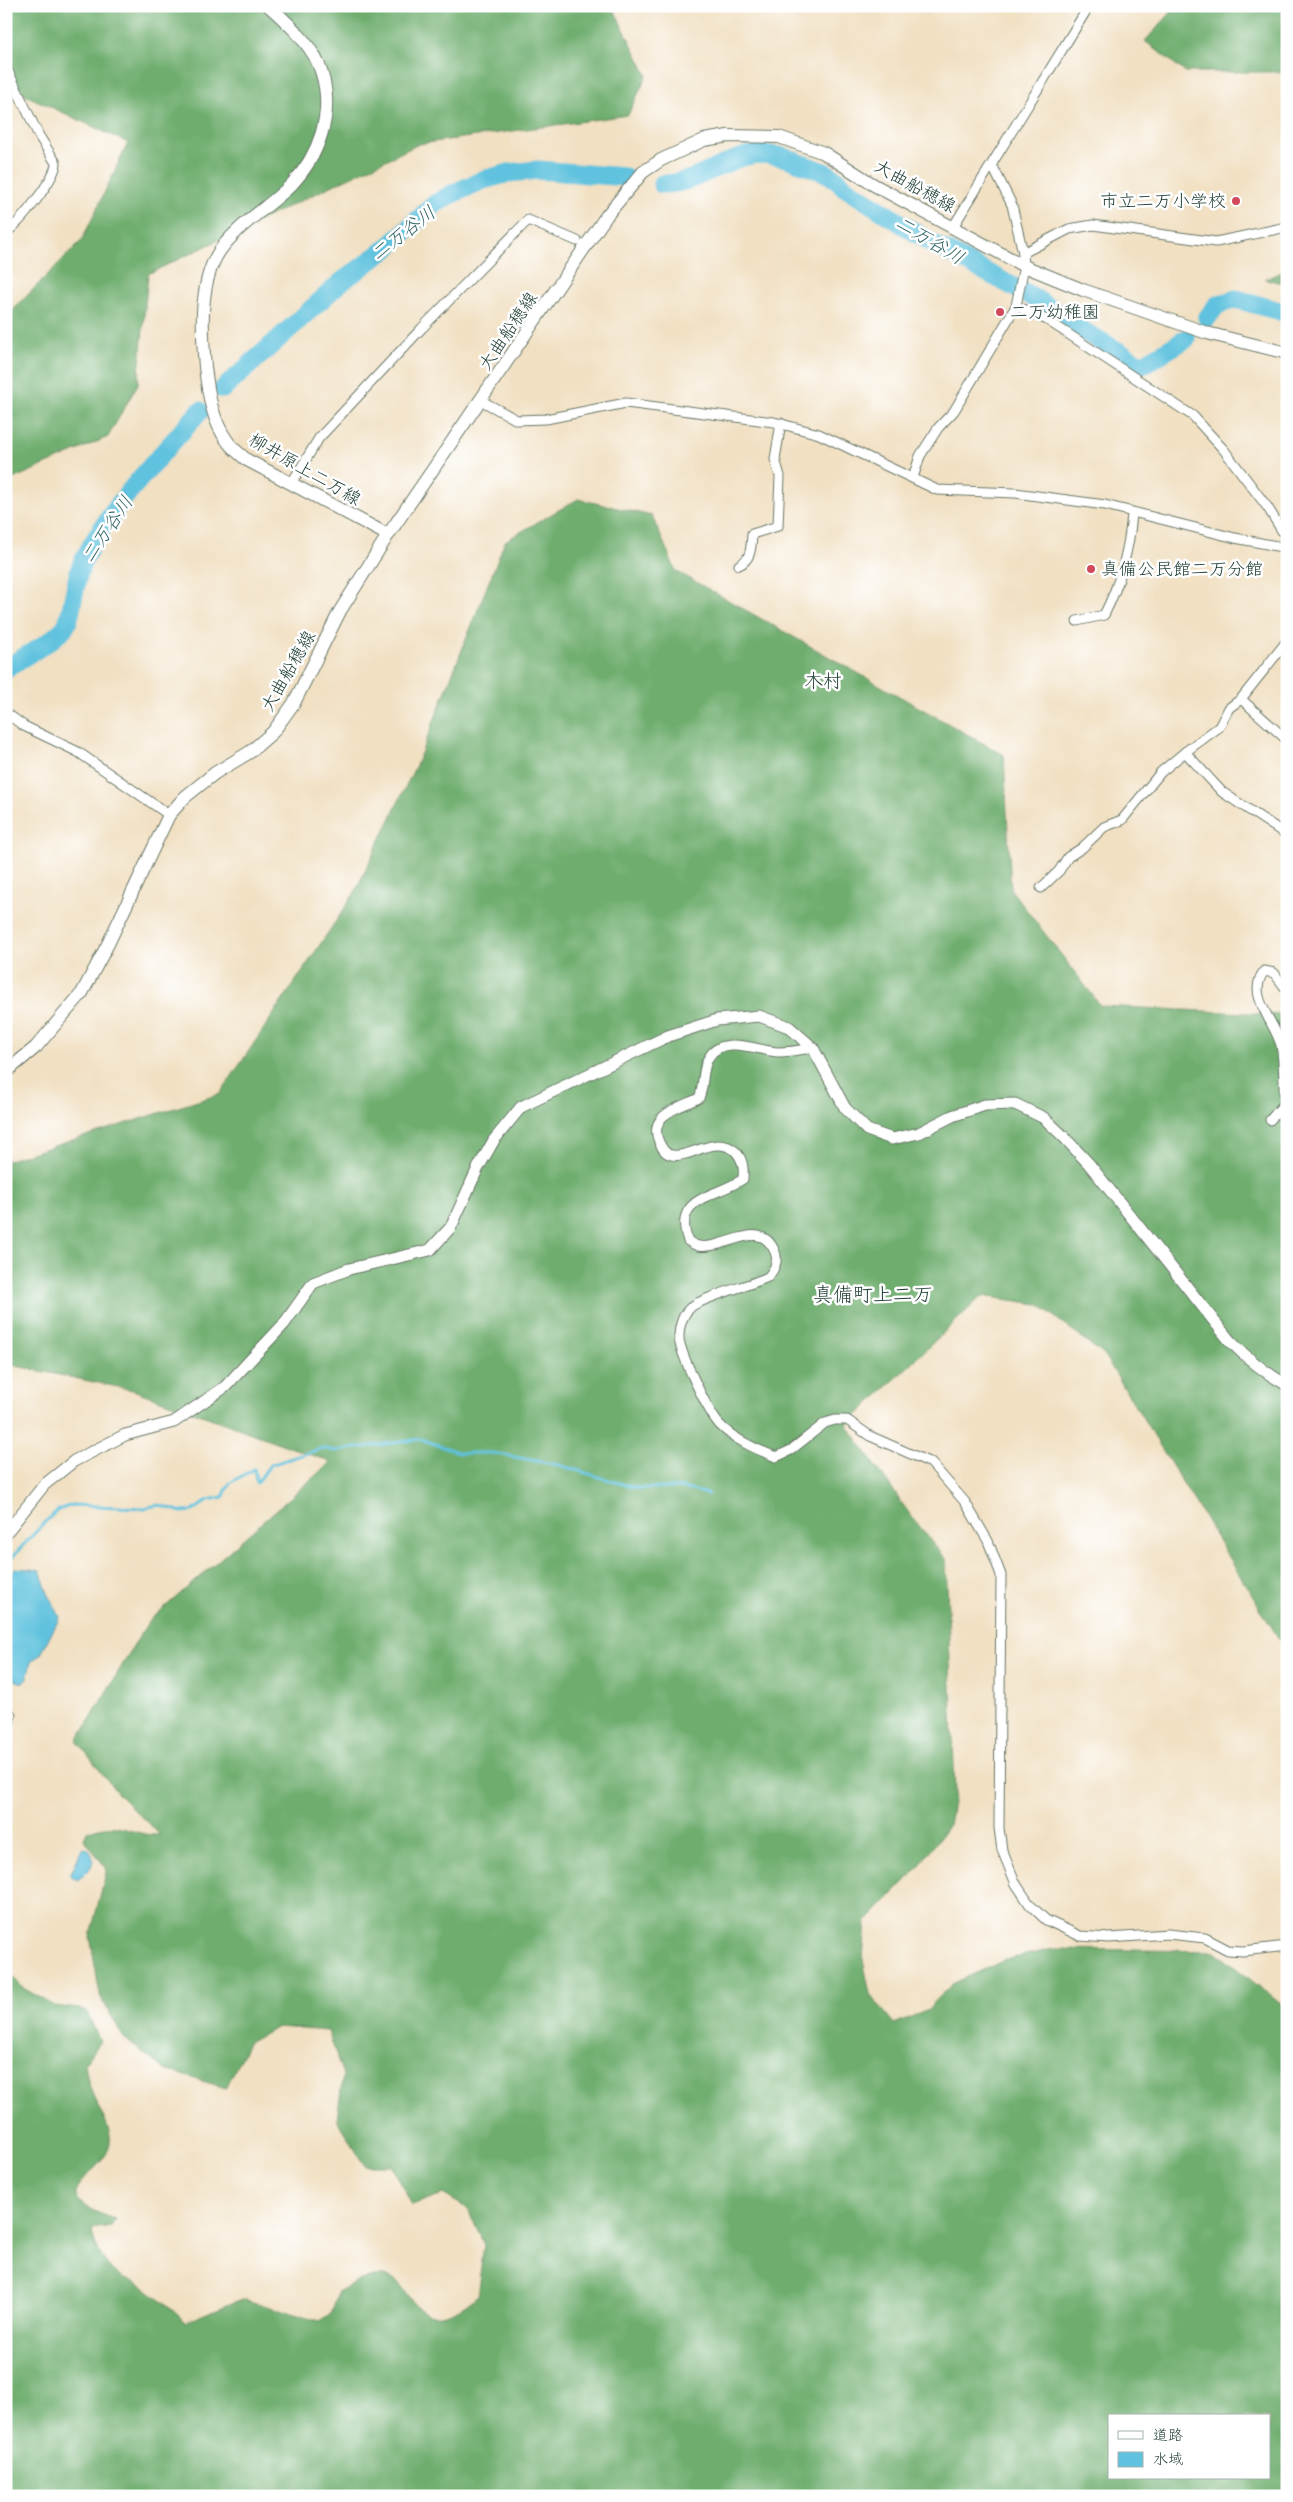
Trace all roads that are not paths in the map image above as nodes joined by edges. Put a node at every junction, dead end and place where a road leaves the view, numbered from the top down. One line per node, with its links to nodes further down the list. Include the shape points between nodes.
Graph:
1 (269, 6): 15 (main road, 柳井原上二万線, via 308,46 322,73 327,106 322,134 312,158 291,184 217,254 208,276 204,316 205,361 208,394 228,442 247,460)
2 (1089, 6): 4 (street)
3 (6, 67): 7 (street, via 39,136 56,163 54,173 26,215)
4 (992, 165): 6 (street); 9 (street, via 1012,205)
5 (1287, 226): 9 (street, via 1216,242 1093,225 1069,229)
6 (953, 227): 9 (main road, 大曲船穂線); 12 (main road, 大曲船穂線, via 874,185 824,153 801,144 779,137 752,135 704,140 661,160 643,172 625,191)
7 (6, 232)
8 (577, 242): 15 (street, via 528,220 319,438)
9 (1023, 260): 10 (street); 11 (main road, 大曲船穂線, via 1083,290 1207,333)
10 (1016, 306): 14 (street, via 954,411 938,428 920,456); 18 (street, via 1047,320 1193,416 1263,501)
11 (1287, 353)
12 (482, 401): 13 (street, via 518,420 546,419 626,403); 17 (main road, 大曲船穂線)
13 (781, 423): 14 (street, via 818,434); 20 (street, via 775,459 780,476 778,526 752,534 750,553 746,562)
14 (913, 478): 16 (street, via 937,490 1014,493 1105,506)
15 (290, 484): 17 (main road, 柳井原上二万線)
16 (1132, 514): 19 (street); 21 (street, via 1124,568 1116,592 1104,615)
17 (388, 535): 27 (main road, 大曲船穂線, via 340,611 294,703 273,732 250,752 215,772)
18 (1287, 539)
19 (1287, 548)
20 (739, 565)
21 (1078, 621)
22 (1287, 641): 23 (street)
23 (1241, 699): 25 (street); 26 (street, via 1229,708 1218,727)
24 (6, 713): 27 (street, via 24,726 78,752)
25 (1287, 740)
26 (1185, 752): 28 (street, via 1222,792); 29 (street, via 1161,772 1122,820 1104,827 1068,857)
27 (169, 815): 32 (main road, 大曲船穂線, via 82,993 36,1047)
28 (1287, 835)
29 (1041, 888)
30 (1287, 990): 33 (street, via 1274,973 1264,971 1258,980 1258,995 1280,1044 1285,1073 1285,1103)
31 (813, 1048): 34 (street, via 845,1108 867,1130 892,1139 919,1132 984,1105 1015,1104 1044,1118 1089,1164 1230,1341 1258,1366); 35 (street, via 789,1026 759,1016 717,1020 668,1036 521,1107 494,1140 451,1227 430,1250 349,1270 313,1283 284,1324 225,1387 174,1422 124,1435 74,1461 44,1485); 38 (street, via 778,1052 728,1045 717,1049 709,1057 704,1070 704,1086 699,1098 662,1116 658,1124 656,1136 662,1150 671,1155 722,1146 732,1148 740,1156 744,1169 744,1179 687,1208 683,1220 688,1241 699,1246 758,1235 770,1242 776,1255 775,1268 768,1277 690,1307 682,1321 678,1336 681,1350 701,1393 720,1425 776,1457 791,1450 825,1423 847,1420 870,1436 931,1463 964,1502 988,1541 1001,1575 999,1828 1002,1850 1016,1884 1030,1905 1046,1920 1080,1936 1109,1938 1168,1934 1205,1938 1228,1950 1243,1951)
32 (6, 1072)
33 (1270, 1120)
34 (1287, 1385)
35 (6, 1533)
36 (6, 1708): 37 (street, via 11,1715)
37 (6, 1738)
38 (1287, 1946)

